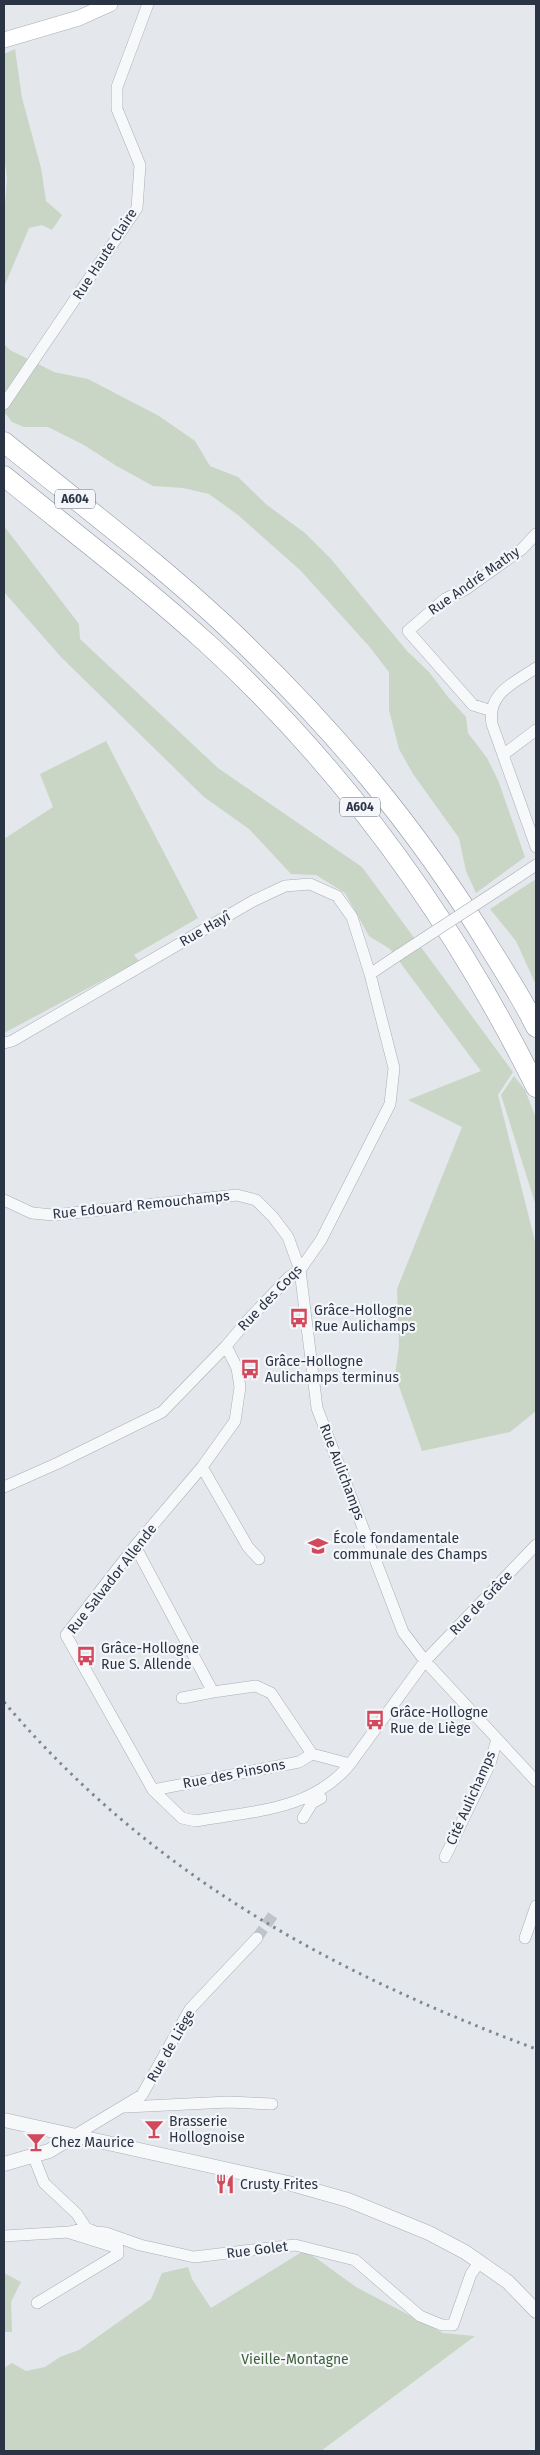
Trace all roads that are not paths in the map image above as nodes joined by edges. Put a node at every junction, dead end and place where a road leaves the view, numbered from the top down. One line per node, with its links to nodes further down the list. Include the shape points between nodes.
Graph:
1 (110, 4): 3 (main road, via 79,18)
2 (148, 4): 4 (street, Rue Haute Claire, via 117,87 117,109 140,165 137,208)
3 (4, 40)
4 (4, 404)
5 (4, 442): 15 (highway, A604, via 146,556 228,628 306,705 364,770 425,848 479,930)
6 (6, 479): 17 (highway, A604, via 210,646 280,715 343,786 403,863 458,945 506,1025)
7 (536, 534): 9 (street, Rue André Mathy, via 474,583 445,599 408,631 473,705)
8 (536, 668): 9 (street, via 498,694)
9 (489, 710): 11 (street)
10 (536, 730): 11 (street)
11 (503, 756): 12 (street)
12 (536, 847)
13 (536, 865): 14 (street, bridge)
14 (370, 974): 16 (street, Rue Hayî, via 352,917 337,896 310,884 285,886 253,900); 19 (street, Rue des Coqs, via 394,1068 390,1104 321,1240)
15 (536, 1027)
16 (4, 1043)
17 (536, 1087)
18 (4, 1200): 19 (street, Rue Edouard Remouchamps, via 32,1213 54,1215 237,1195 256,1200 274,1218 288,1238)
19 (300, 1270): 20 (street, Rue des Coqs, via 289,1277); 26 (street, Rue Aulichamps, via 317,1408 403,1632)
20 (226, 1346): 21 (street, Rue Salvador Allende, via 237,1368 240,1387 235,1421); 22 (street, Rue des Coqs, via 162,1412)
21 (202, 1468): 24 (street, Rue Salvador Allende); 25 (street, via 248,1547)
22 (4, 1487)
23 (536, 1545): 26 (street, Rue de Grâce)
24 (136, 1546): 27 (street); 34 (street, Rue Salvador Allende, via 66,1635)
25 (259, 1559)
26 (425, 1661): 29 (street, Cité Aulichamps); 31 (street)
27 (213, 1692): 28 (street); 30 (street, via 256,1686 271,1693)
28 (182, 1698)
29 (497, 1739): 33 (street, Cité Aulichamps); 36 (street, Cité Aulichamps, via 490,1764)
30 (312, 1754): 31 (street); 34 (street, Rue des Pinsons, via 299,1762)
31 (350, 1764): 32 (street)
32 (340, 1776): 34 (street, Rue Salvador Allende, via 310,1797 282,1806 196,1821 182,1818); 35 (street, via 339,1787 312,1803)
33 (536, 1781)
34 (153, 1790)
35 (304, 1818)
36 (445, 1857)
37 (536, 1906): 39 (street)
38 (257, 1938): 41 (street, Rue de Liège, via 190,2009 142,2095)
39 (525, 1938)
40 (272, 2104): 41 (street, via 229,2102)
41 (123, 2107): 43 (street, Rue de Liège)
42 (4, 2120): 43 (street)
43 (72, 2137): 44 (street, via 49,2151); 49 (street, via 288,2183 348,2200 429,2233)
44 (32, 2155): 45 (street); 46 (street, via 44,2183 78,2214)
45 (4, 2164)
46 (86, 2228): 47 (street, Rue Golet); 49 (street, Rue Golet, via 194,2257 295,2245 356,2260 414,2311 442,2325 453,2325 471,2274)
47 (69, 2232): 48 (street, Rue Golet); 50 (street, via 118,2248 118,2254)
48 (4, 2236)
49 (479, 2263): 51 (street, via 508,2282)
50 (37, 2303)
51 (536, 2311)

